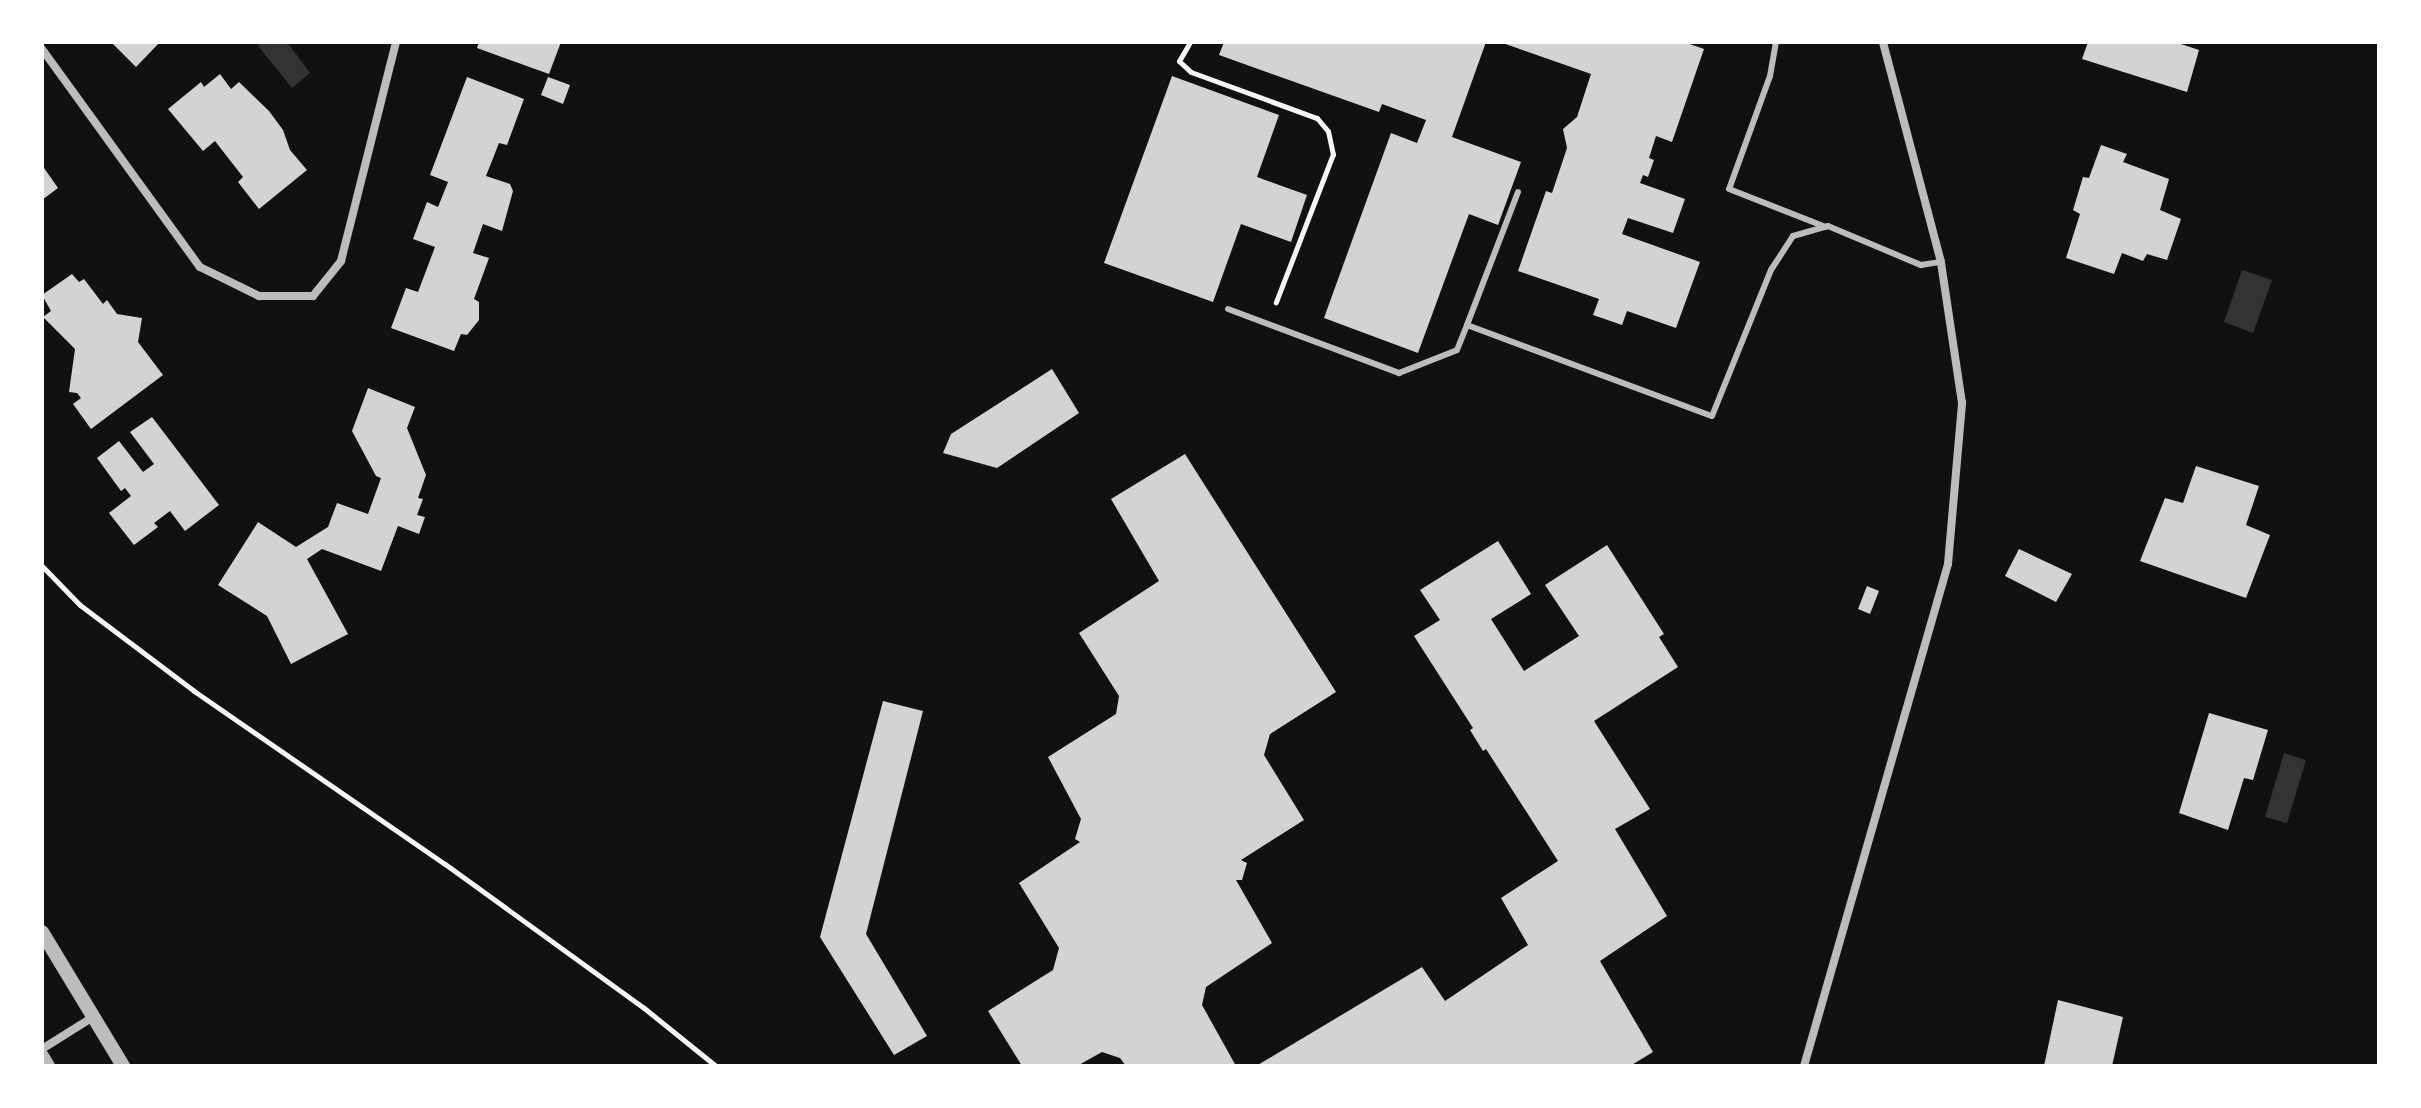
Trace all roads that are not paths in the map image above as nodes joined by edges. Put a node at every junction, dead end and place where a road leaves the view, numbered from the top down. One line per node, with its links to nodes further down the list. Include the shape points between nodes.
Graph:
1 (396, 42): 4 (street, via 341,261 313,296 259,296 200,267)
2 (1776, 42): 6 (lane, via 1770,76 1729,189)
3 (1883, 42): 7 (street)
4 (42, 49)
5 (1518, 192): 9 (lane)
6 (1826, 227): 7 (lane, via 1921,265); 9 (lane, via 1793,236 1771,270 1712,416)
7 (1941, 262): 16 (street, via 1962,403 1948,564)
8 (1228, 309): 9 (lane, via 1399,373 1457,350)
9 (1467, 325)
10 (42, 932): 11 (street)
11 (93, 1017): 12 (street); 15 (street)
12 (42, 1049)
13 (42, 1056): 14 (street)
14 (48, 1066)
15 (123, 1066)
16 (1804, 1066)

